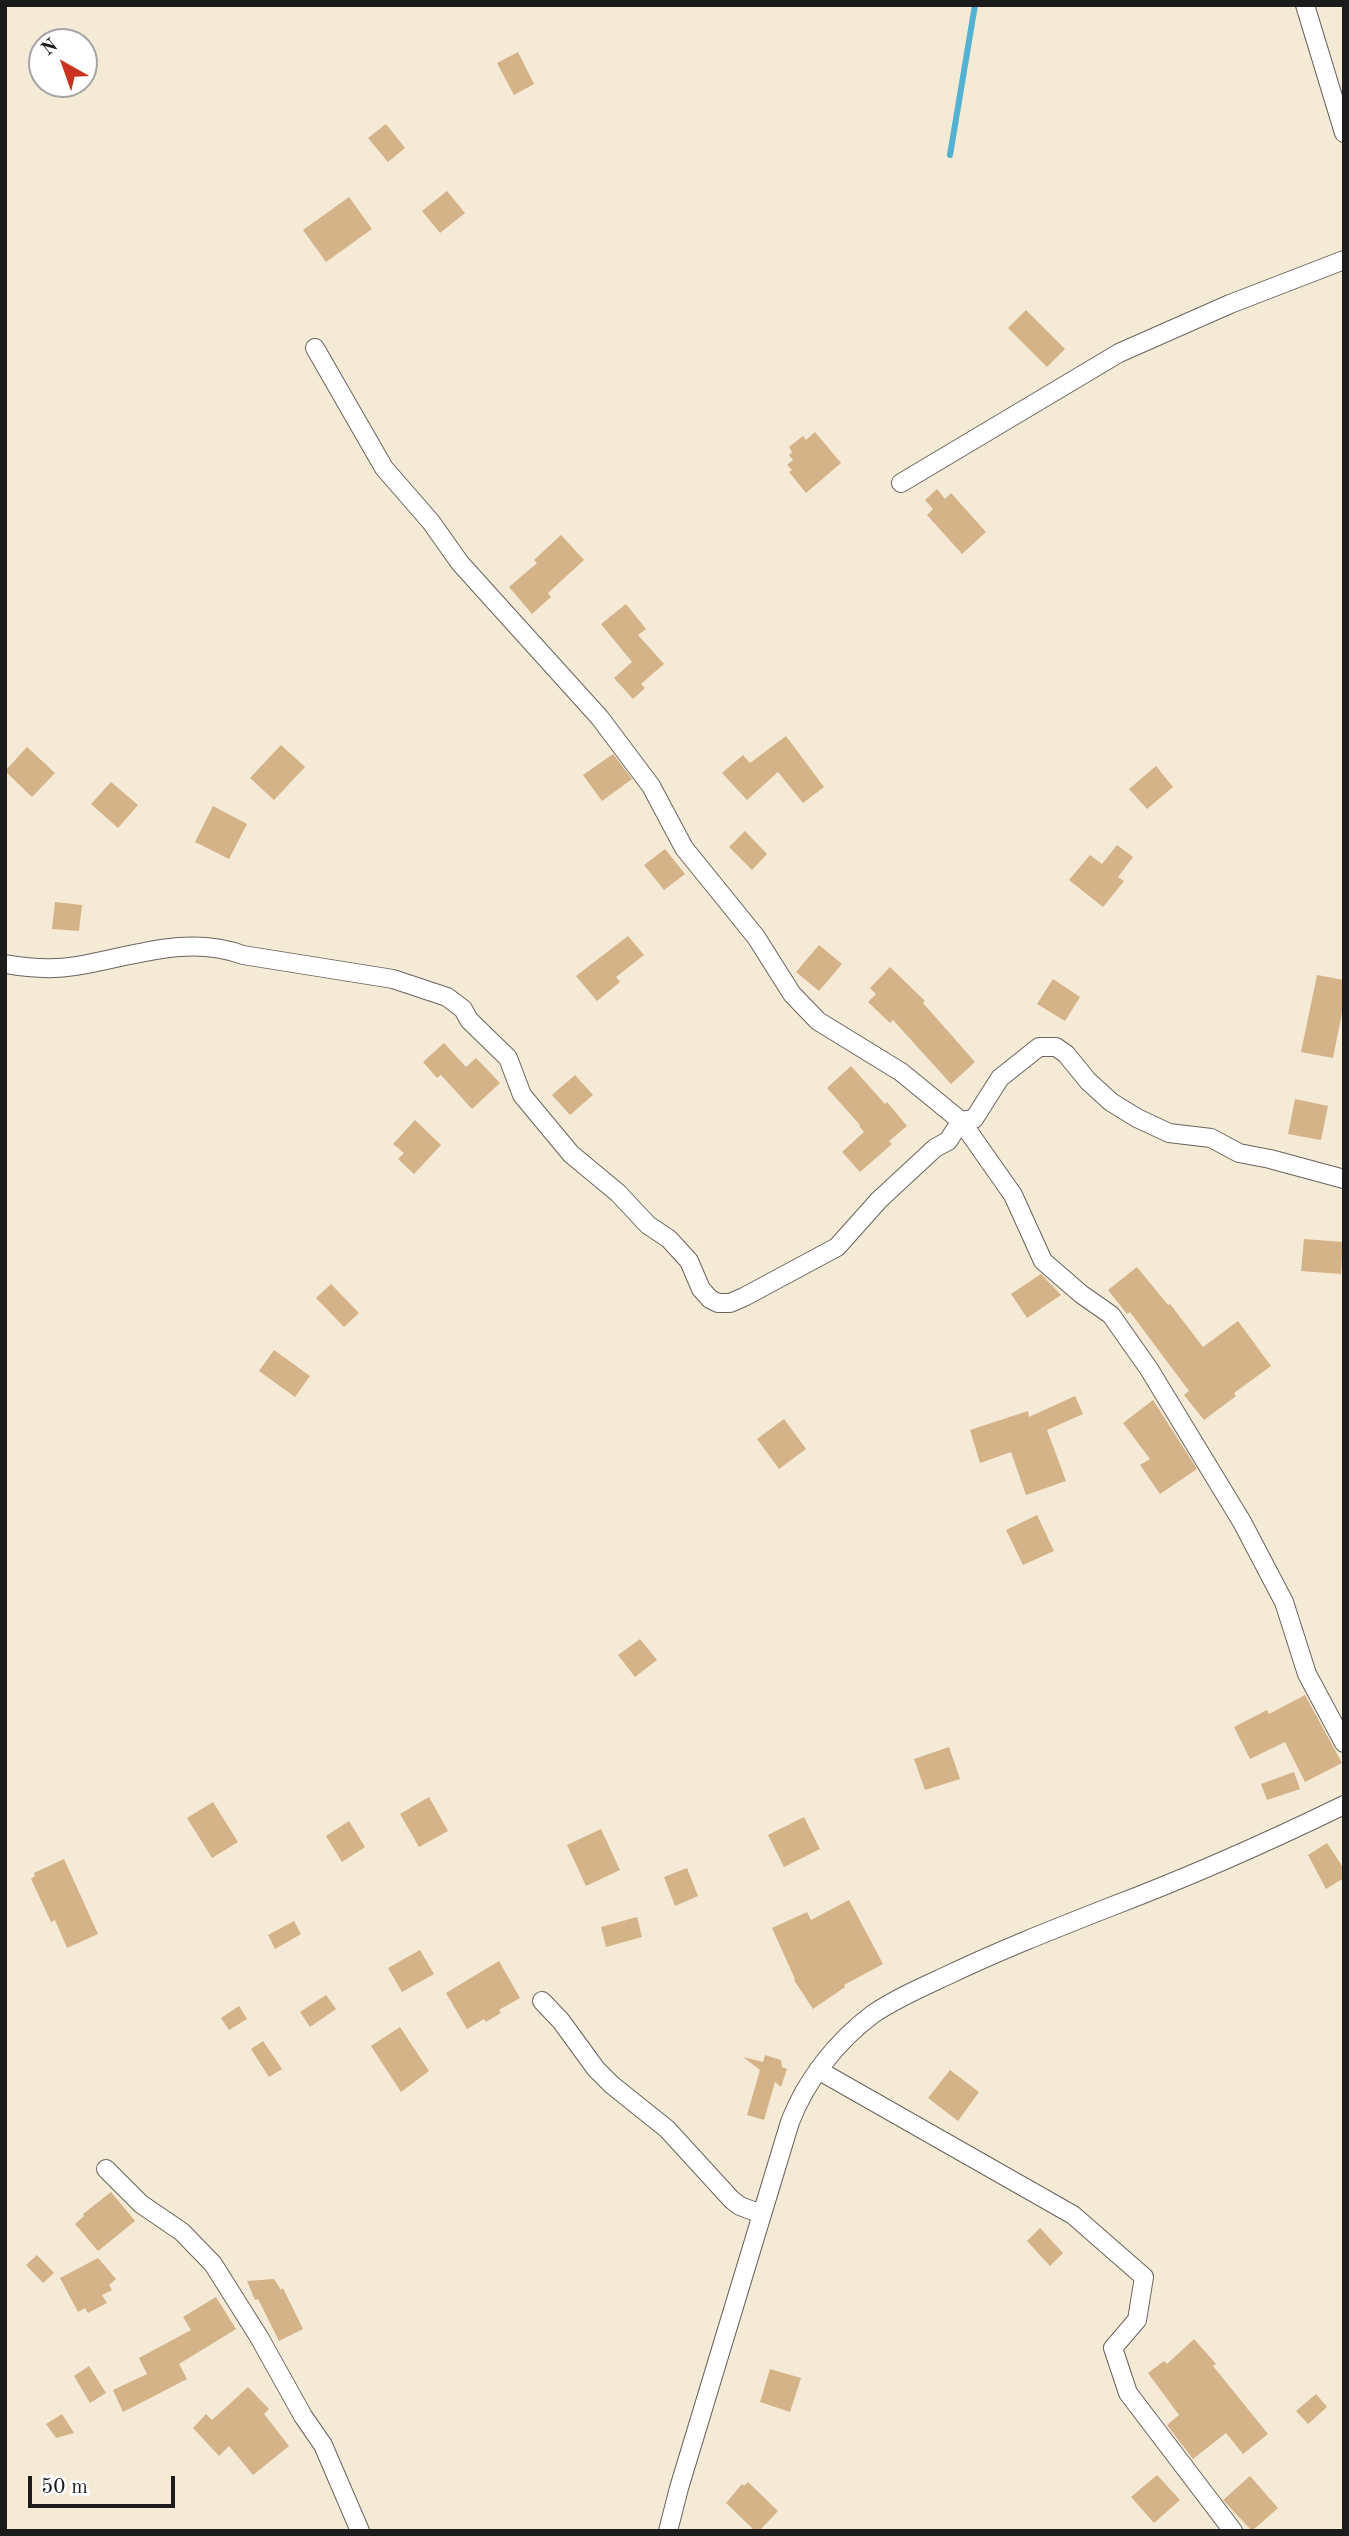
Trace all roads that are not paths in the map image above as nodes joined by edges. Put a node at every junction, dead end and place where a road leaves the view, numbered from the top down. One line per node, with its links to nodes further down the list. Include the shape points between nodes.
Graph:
1 (1305, 5): 2 (street)
2 (1344, 134)
3 (1344, 260): 5 (street, via 1119,353)
4 (315, 348): 7 (street, via 384,468 460,563 600,718 651,786 684,848 756,937 792,994 818,1021 901,1072)
5 (901, 483)
6 (5, 964): 7 (street, via 77,966 187,946 220,948 393,979 447,997 508,1058 522,1095 571,1154 618,1193 648,1226 669,1239 689,1261 701,1289 718,1303 744,1297 837,1247 879,1200 948,1141)
7 (961, 1121): 8 (street, via 974,1119 1000,1077 1031,1052 1056,1047 1111,1102 1169,1133 1212,1138 1239,1153); 9 (street, via 1013,1195 1043,1261 1111,1315 1149,1369 1242,1522 1284,1602 1307,1674)
8 (1344, 1179)
9 (1344, 1743)
10 (1344, 1805): 12 (street, via 902,1997 873,2015)
11 (542, 2001): 14 (street, via 612,2085 667,2129 732,2200)
12 (818, 2070): 14 (street, via 798,2101); 17 (street, via 1073,2215 1143,2277 1137,2320 1113,2348 1128,2393)
13 (106, 2169): 15 (street, via 213,2264 323,2445)
14 (761, 2214): 16 (street)
15 (360, 2531)
16 (668, 2531)
17 (1233, 2531)

